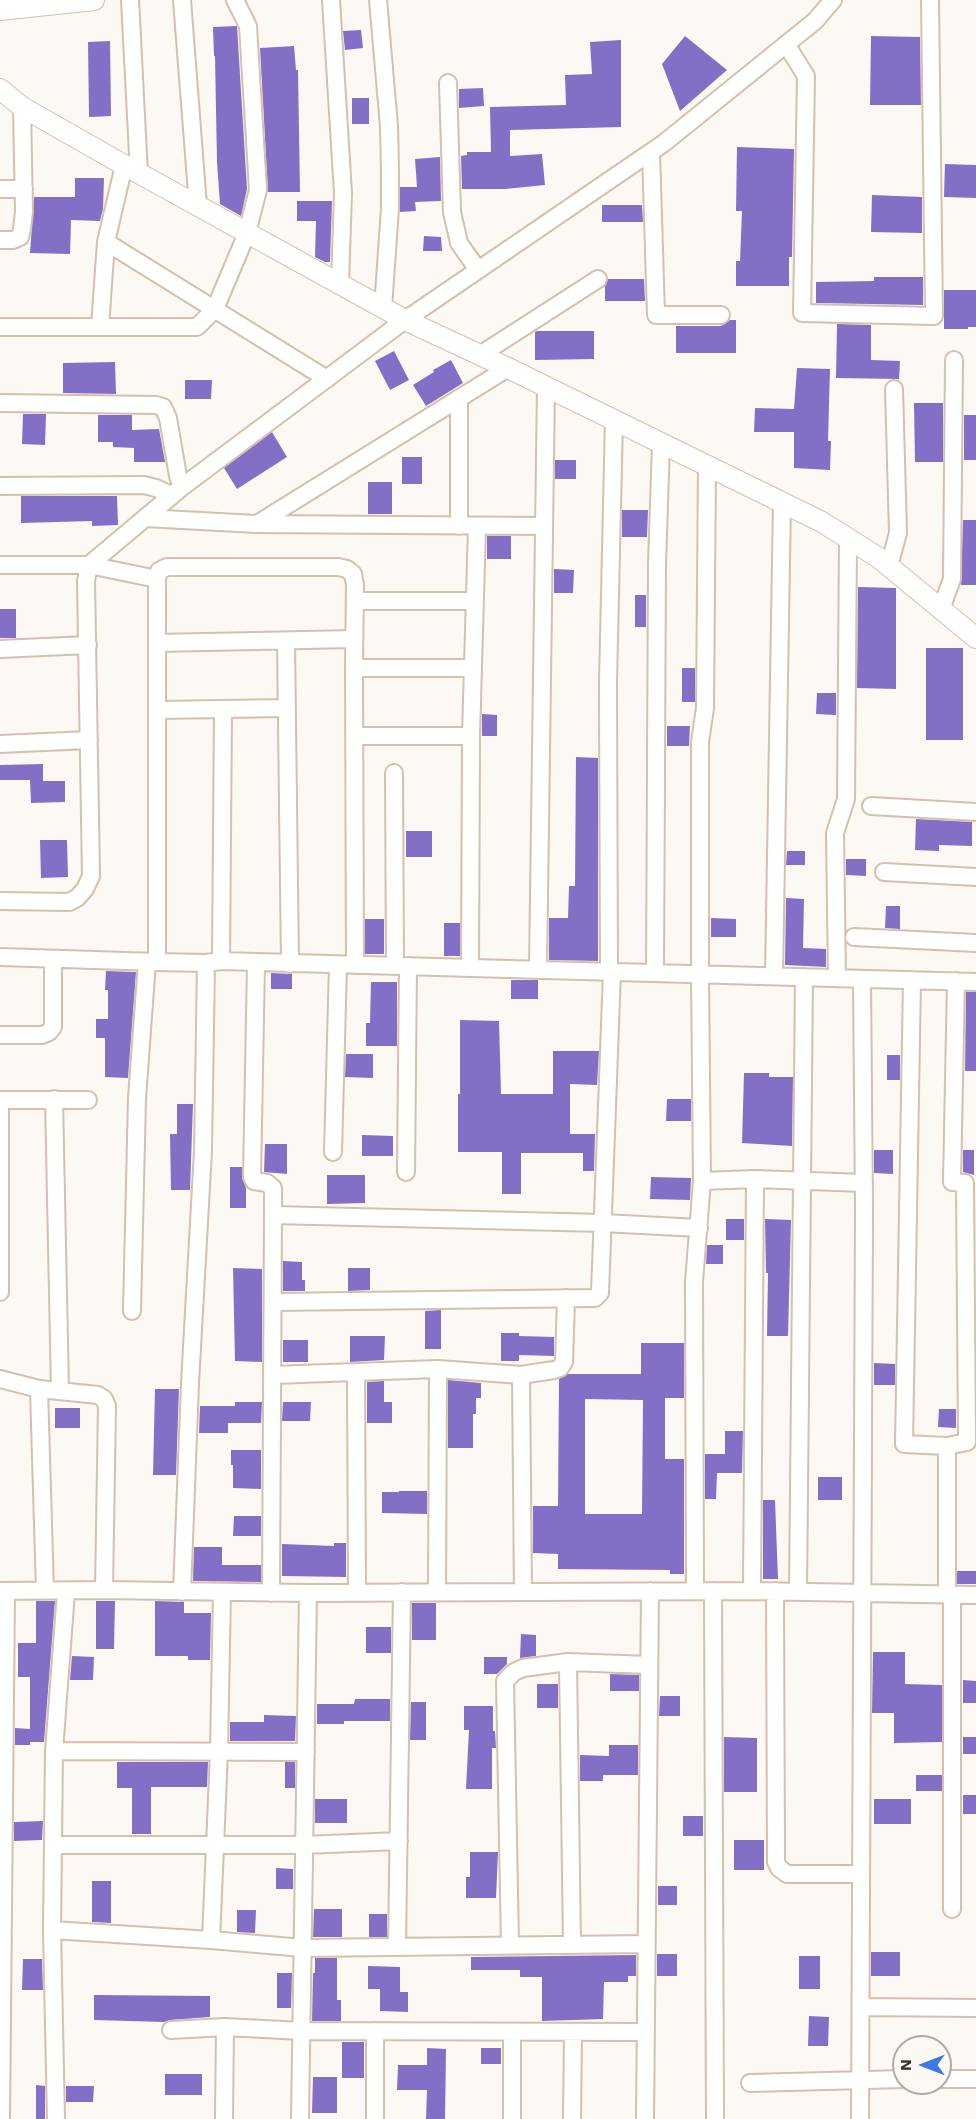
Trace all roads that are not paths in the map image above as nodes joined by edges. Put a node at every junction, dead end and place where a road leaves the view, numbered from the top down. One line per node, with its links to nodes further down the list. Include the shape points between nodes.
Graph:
1 (94, 0): 9 (street)
2 (130, 0): 15 (street)
3 (182, 0): 18 (street)
4 (235, 0): 19 (street, via 248,26 258,190)
5 (331, 0): 24 (street, via 343,193)
6 (378, 0): 25 (street, via 390,170)
7 (833, 0): 10 (street)
8 (930, 0): 10 (street, via 934,316 802,313 806,76)
9 (0, 10)
10 (786, 44): 14 (street)
11 (448, 83): 22 (street, via 452,212 459,243)
12 (2, 94): 13 (street)
13 (22, 106): 15 (street); 17 (street)
14 (651, 152): 22 (street); 27 (street, via 656,315)
15 (132, 170): 18 (street); 21 (street)
16 (0, 189): 17 (street)
17 (24, 189): 20 (street, via 20,237)
18 (198, 206): 19 (street)
19 (247, 233): 24 (street); 26 (street)
20 (0, 240)
21 (106, 242): 26 (street); 30 (street)
22 (478, 270): 28 (street)
23 (598, 279): 31 (street)
24 (340, 284): 25 (street)
25 (383, 308): 28 (street)
26 (215, 309): 30 (street, via 197,327); 34 (street)
27 (721, 315)
28 (405, 320): 31 (street); 34 (street)
29 (0, 327): 30 (street)
30 (100, 327)
31 (480, 355): 33 (street)
32 (954, 360): 57 (street, via 952,579)
33 (508, 368): 35 (street); 37 (street)
34 (327, 378): 43 (street)
35 (546, 386): 39 (street); 49 (street)
36 (894, 388): 53 (street, via 898,533)
37 (459, 398): 46 (street); 47 (street)
38 (0, 403): 43 (street, via 163,407 178,476)
39 (614, 419): 40 (street); 92 (street, via 608,682)
40 (661, 442): 41 (street); 93 (street)
41 (707, 465): 44 (street); 94 (street)
42 (0, 486): 43 (street, via 144,485)
43 (177, 491): 45 (street)
44 (782, 502): 50 (street); 95 (street)
45 (145, 518): 46 (street); 52 (street)
46 (256, 524): 47 (street)
47 (459, 526): 48 (street)
48 (477, 526): 49 (street); 56 (street)
49 (544, 526): 91 (street)
50 (848, 538): 53 (street); 97 (street, via 846,799 835,833)
51 (0, 565): 52 (street)
52 (89, 565): 54 (street); 62 (street)
53 (889, 566): 57 (street)
54 (157, 579): 55 (street, via 159,571 167,567 338,567 353,574); 61 (street)
55 (355, 601): 56 (street); 59 (street)
56 (475, 601): 65 (street)
57 (941, 609): 58 (street)
58 (976, 638)
59 (354, 639): 60 (street); 64 (street)
60 (286, 642): 61 (street); 66 (street)
61 (157, 643): 68 (street)
62 (88, 645): 63 (street); 71 (street)
63 (0, 649)
64 (354, 668): 65 (street); 69 (street)
65 (473, 668): 70 (street)
66 (287, 708): 67 (street); 86 (street)
67 (223, 709): 68 (street); 84 (street)
68 (157, 710): 83 (street)
69 (354, 736): 70 (street); 88 (street)
70 (471, 736): 90 (street)
71 (89, 740): 72 (street); 78 (street, via 92,876 85,889 69,902)
72 (0, 744)
73 (394, 773): 89 (street)
74 (871, 806): 75 (street)
75 (976, 812)
76 (884, 872): 77 (street)
77 (976, 877)
78 (0, 901)
79 (854, 937): 80 (street)
80 (976, 944)
81 (0, 957): 82 (street)
82 (53, 959): 83 (street); 102 (street, via 53,1027 42,1035)
83 (152, 962): 84 (street); 120 (street, via 137,1098)
84 (214, 962): 85 (street); 139 (street)
85 (256, 963): 86 (street); 113 (street, via 252,1177 273,1188)
86 (290, 964): 87 (street)
87 (338, 965): 88 (street); 106 (street)
88 (355, 965): 89 (street)
89 (402, 966): 90 (street); 108 (street)
90 (470, 968): 91 (street)
91 (538, 970): 92 (street)
92 (610, 972): 93 (street); 114 (street)
93 (655, 973): 94 (street)
94 (699, 974): 95 (street); 110 (street)
95 (774, 976): 96 (street)
96 (804, 977): 97 (street); 111 (street)
97 (837, 978): 98 (street)
98 (862, 979): 99 (street); 112 (street)
99 (912, 980): 100 (street); 128 (street, via 904,1444)
100 (956, 981): 101 (street); 128 (street, via 952,1182 965,1183 967,1442)
101 (976, 982)
102 (0, 1035)
103 (54, 1099): 104 (street); 105 (street); 127 (street)
104 (0, 1100): 107 (street)
105 (88, 1100)
106 (333, 1152)
107 (0, 1166): 116 (street)
108 (406, 1172)
109 (755, 1179): 110 (street); 111 (street); 135 (street)
110 (702, 1181): 115 (street)
111 (802, 1181): 112 (street); 137 (street)
112 (864, 1183): 144 (street)
113 (273, 1215): 114 (street); 119 (street)
114 (603, 1223): 115 (street); 118 (street, via 600,1293 595,1298)
115 (699, 1228): 133 (street, via 694,1282)
116 (0, 1284): 117 (street)
117 (0, 1292)
118 (566, 1298): 119 (street); 124 (street, via 564,1362 554,1370)
119 (273, 1302): 123 (street)
120 (132, 1311)
121 (438, 1369): 122 (street); 124 (street); 142 (street)
122 (356, 1372): 123 (street); 147 (street)
123 (273, 1375): 145 (street)
124 (521, 1375): 143 (street)
125 (0, 1379): 126 (street)
126 (39, 1389): 127 (street); 131 (street)
127 (60, 1391): 129 (street, via 98,1395 107,1406)
128 (947, 1446): 148 (street)
129 (104, 1590): 138 (street); 139 (street)
130 (3, 1591): 131 (street); 155 (street)
131 (45, 1591): 138 (street)
132 (650, 1591): 133 (street); 143 (street); 151 (street)
133 (695, 1591): 134 (street)
134 (713, 1591): 135 (street); 193 (street)
135 (752, 1591): 136 (street)
136 (775, 1591): 137 (street); 160 (street, via 776,1862 787,1874)
137 (798, 1591): 144 (street)
138 (66, 1592): 152 (street)
139 (182, 1592): 140 (street)
140 (222, 1592): 145 (street); 153 (street)
141 (402, 1592): 142 (street); 147 (street); 156 (street)
142 (437, 1592): 143 (street)
143 (523, 1592)
144 (862, 1592): 148 (street); 160 (street)
145 (272, 1593): 146 (street)
146 (308, 1593): 147 (street); 154 (street)
147 (357, 1593)
148 (950, 1595): 149 (street); 162 (street)
149 (976, 1595)
150 (568, 1662): 151 (street); 166 (street); 167 (street, via 523,1668 505,1681)
151 (649, 1665): 165 (street)
152 (54, 1751): 153 (street); 157 (street)
153 (219, 1751): 154 (street); 159 (street)
154 (306, 1752): 158 (street)
155 (2, 1830): 161 (street)
156 (399, 1841): 158 (street); 168 (street)
157 (53, 1845): 159 (street); 163 (street)
158 (304, 1845): 159 (street); 169 (street)
159 (215, 1846): 164 (street)
160 (861, 1874): 171 (street)
161 (2, 1895): 170 (street)
162 (952, 1909)
163 (52, 1930): 164 (street); 186 (street)
164 (211, 1940): 169 (street)
165 (646, 1944): 166 (street); 179 (street)
166 (572, 1945): 167 (street)
167 (510, 1946): 168 (street)
168 (397, 1947): 169 (street)
169 (303, 1948): 175 (street)
170 (2, 1965): 185 (street)
171 (861, 2007): 172 (street); 183 (street)
172 (976, 2008)
173 (225, 2027): 174 (street); 175 (street); 187 (street)
174 (171, 2030)
175 (302, 2031): 176 (street); 188 (street)
176 (375, 2031): 177 (street); 189 (street)
177 (512, 2032): 178 (street); 190 (street)
178 (573, 2032): 179 (street); 191 (street)
179 (646, 2032): 192 (street)
180 (892, 2079): 183 (street)
181 (952, 2079): 182 (street)
182 (976, 2079)
183 (859, 2080): 184 (street); 194 (street)
184 (750, 2083)
185 (2, 2119)
186 (56, 2119)
187 (224, 2119)
188 (300, 2119)
189 (375, 2119)
190 (512, 2119)
191 (572, 2119)
192 (645, 2119)
193 (715, 2119)
194 (860, 2119)

